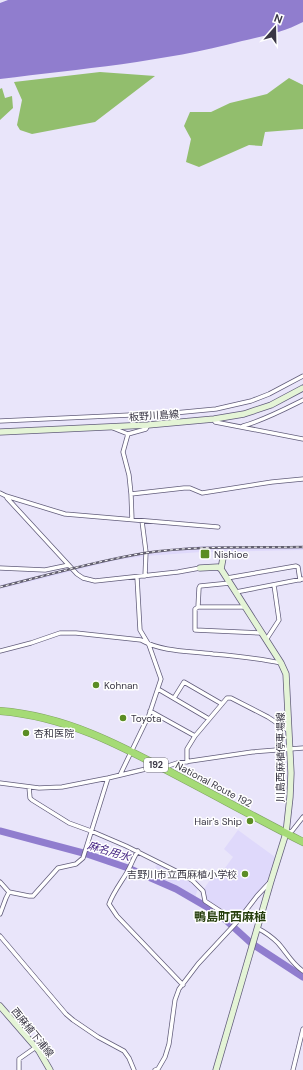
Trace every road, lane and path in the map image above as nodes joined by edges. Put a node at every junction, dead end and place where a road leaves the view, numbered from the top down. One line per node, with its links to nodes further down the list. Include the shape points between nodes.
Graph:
1 (303, 376): 5 (street, via 251,401 216,409)
2 (303, 388): 4 (main road, 板野川島線, via 286,398 244,414)
3 (303, 400): 7 (street, via 258,422)
4 (214, 419): 6 (main road, 板野川島線); 7 (street, via 215,422)
5 (0, 421)
6 (148, 425): 8 (main road, 板野川島線); 10 (street, via 146,429)
7 (242, 426): 11 (street)
8 (110, 427): 9 (main road, 板野川島線); 10 (street)
9 (0, 432)
10 (128, 434): 14 (street, via 123,452)
11 (303, 439)
12 (303, 479): 14 (street, via 202,493 184,488)
13 (0, 493): 15 (street)
14 (131, 494): 16 (street)
15 (6, 496): 16 (street, via 64,514); 20 (street)
16 (132, 520): 17 (street)
17 (142, 521): 18 (street); 24 (street, via 146,556)
18 (218, 527)
19 (223, 558): 23 (main road)
20 (69, 565): 21 (street, via 45,570); 25 (street, via 79,576 95,581)
21 (0, 568)
22 (200, 568): 23 (main road); 24 (street)
23 (221, 569): 27 (main road, 川島西麻植停車場線)
24 (145, 576): 25 (street)
25 (137, 577): 34 (street, via 140,630)
26 (302, 579): 27 (street, via 296,566); 28 (street)
27 (228, 580): 29 (main road, 川島西麻植停車場線); 30 (street, via 200,586)
28 (274, 585): 29 (street); 33 (street, via 279,620)
29 (236, 592): 31 (main road, 川島西麻植停車場線)
30 (198, 607): 31 (street); 32 (street, via 195,609 195,630)
31 (245, 607): 32 (main road, 川島西麻植停車場線)
32 (262, 633): 33 (main road, 川島西麻植停車場線)
33 (266, 640): 36 (main road, 川島西麻植停車場線)
34 (149, 645): 35 (street, via 141,640 60,633 31,644); 36 (street); 37 (street, via 161,679)
35 (0, 651)
36 (281, 663): 43 (main road, 川島西麻植停車場線, via 286,674)
37 (158, 689): 38 (street); 41 (street)
38 (174, 698): 39 (street, via 184,682); 42 (street)
39 (222, 704): 42 (street); 43 (street, via 227,698 231,698 268,717)
40 (0, 711): 47 (highway, National Route 192 / 192, via 67,724 100,736)
41 (150, 711): 44 (street); 47 (street)
42 (209, 720): 44 (street)
43 (290, 732): 46 (main road, 川島西麻植停車場線)
44 (195, 736): 48 (street, via 187,749)
45 (303, 748): 46 (street)
46 (291, 749): 48 (street); 56 (main road, 川島西麻植停車場線, via 291,785)
47 (130, 752): 49 (highway, National Route 192 / 192); 50 (street)
48 (187, 762): 49 (street)
49 (162, 768): 50 (street); 56 (highway, National Route 192 / 192)
50 (120, 775): 51 (street)
51 (108, 778): 53 (street, via 62,786); 55 (street)
52 (0, 783): 53 (street)
53 (29, 787): 55 (street, via 32,800 69,823)
54 (303, 817): 56 (street, via 292,831)
55 (92, 831): 58 (street); 61 (street, via 83,858 76,864 58,868 33,896)
56 (286, 833): 57 (highway, National Route 192 / 192); 59 (main road, 川島西麻植停車場線)
57 (303, 842)
58 (138, 851): 63 (street, via 193,881 203,891 205,901); 67 (street, via 109,904)
59 (271, 881): 63 (street); 64 (main road, 川島西麻植停車場線)
60 (0, 882): 61 (street)
61 (9, 892): 62 (street)
62 (0, 914)
63 (236, 923): 67 (street, via 198,964)
64 (257, 928): 66 (street, via 278,943 296,967); 75 (main road, 川島西麻植停車場線)
65 (0, 936): 73 (street, via 66,1014 124,1051)
66 (303, 971)
67 (183, 985): 74 (street, via 175,1000 169,1044)
68 (0, 1006): 70 (main road, 西麻植下浦線)
69 (303, 1029): 76 (street)
70 (36, 1047): 71 (street, via 20,1059); 72 (main road, 西麻植下浦線)
71 (19, 1070)
72 (50, 1070)
73 (134, 1070)
74 (157, 1070)
75 (216, 1070)
76 (292, 1070)

